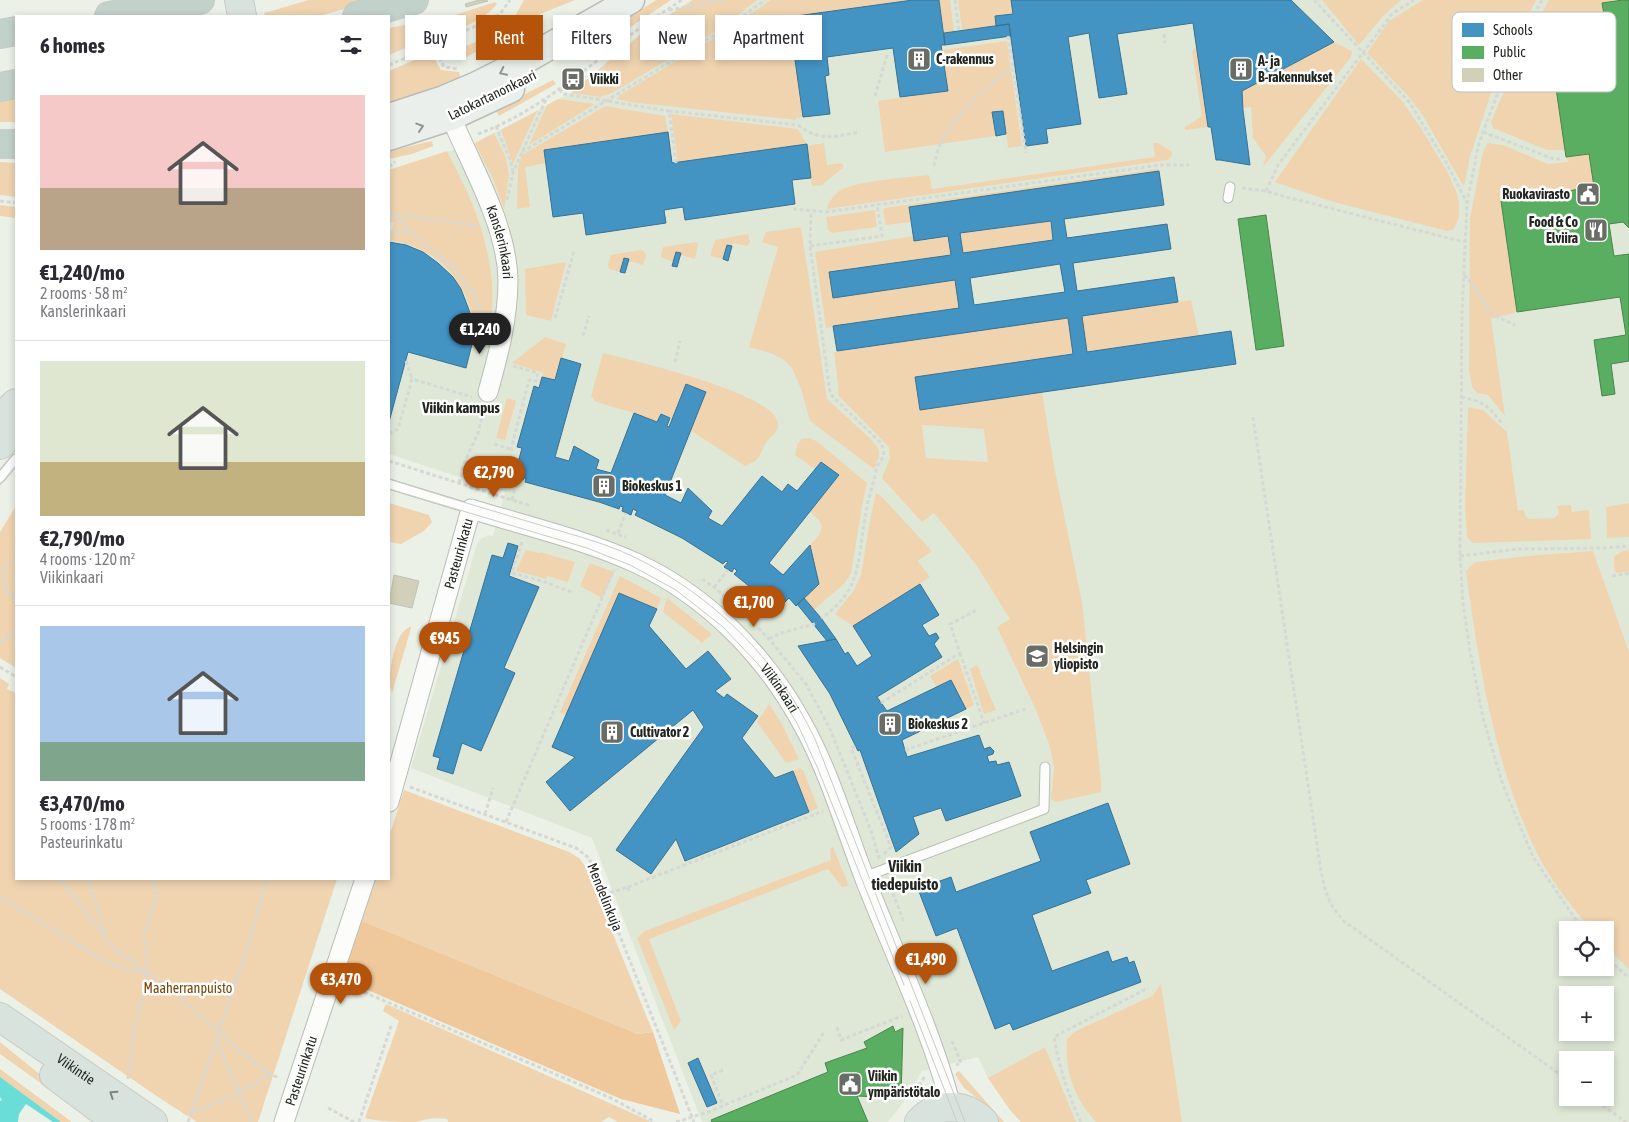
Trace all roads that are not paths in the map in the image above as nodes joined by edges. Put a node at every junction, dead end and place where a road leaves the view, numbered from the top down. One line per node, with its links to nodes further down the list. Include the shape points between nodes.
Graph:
1 (201, 0): 5 (highway); 6 (main road)
2 (239, 0): 7 (main road)
3 (632, 0): 13 (street, Latokartanonkaari, via 608,15 560,57 524,82)
4 (419, 10): 8 (highway)
5 (115, 15)
6 (205, 15)
7 (242, 15)
8 (367, 15)
9 (15, 31): 10 (highway)
10 (0, 34)
11 (15, 84): 12 (highway)
12 (0, 87)
13 (447, 108): 14 (street, Latokartanonkaari); 15 (street, Latokartanonkaari, one-way to 13); 20 (street, Kanslerinkaari, via 492,207 506,260 506,314)
14 (390, 117)
15 (390, 136)
16 (0, 144): 17 (highway)
17 (15, 144)
18 (1235, 188): 19 (lane)
19 (1228, 198)
20 (487, 396)
21 (15, 404): 22 (main road)
22 (0, 417)
23 (15, 430): 24 (main road)
24 (0, 446)
25 (15, 460): 26 (lane)
26 (0, 478)
27 (390, 484): 28 (lane, Viikinkaari)
28 (471, 509): 30 (street, Pasteurinkatu); 31 (street, Viikinkaari, via 588,544 637,564 684,591 726,625 762,662 802,722)
29 (1045, 767): 31 (lane, via 1044,809)
30 (390, 798)
31 (864, 877): 35 (street, Viikinkaari, via 928,1035)
32 (365, 880): 38 (street, Pasteurinkatu)
33 (0, 1017): 37 (main road, Viikintie, one-way to 33)
34 (0, 1033): 36 (main road, Viikintie)
35 (951, 1106): 39 (main road, via 936,1109); 40 (main road, via 977,1114)
36 (117, 1122)
37 (154, 1122)
38 (284, 1122)
39 (919, 1122)
40 (984, 1122)

